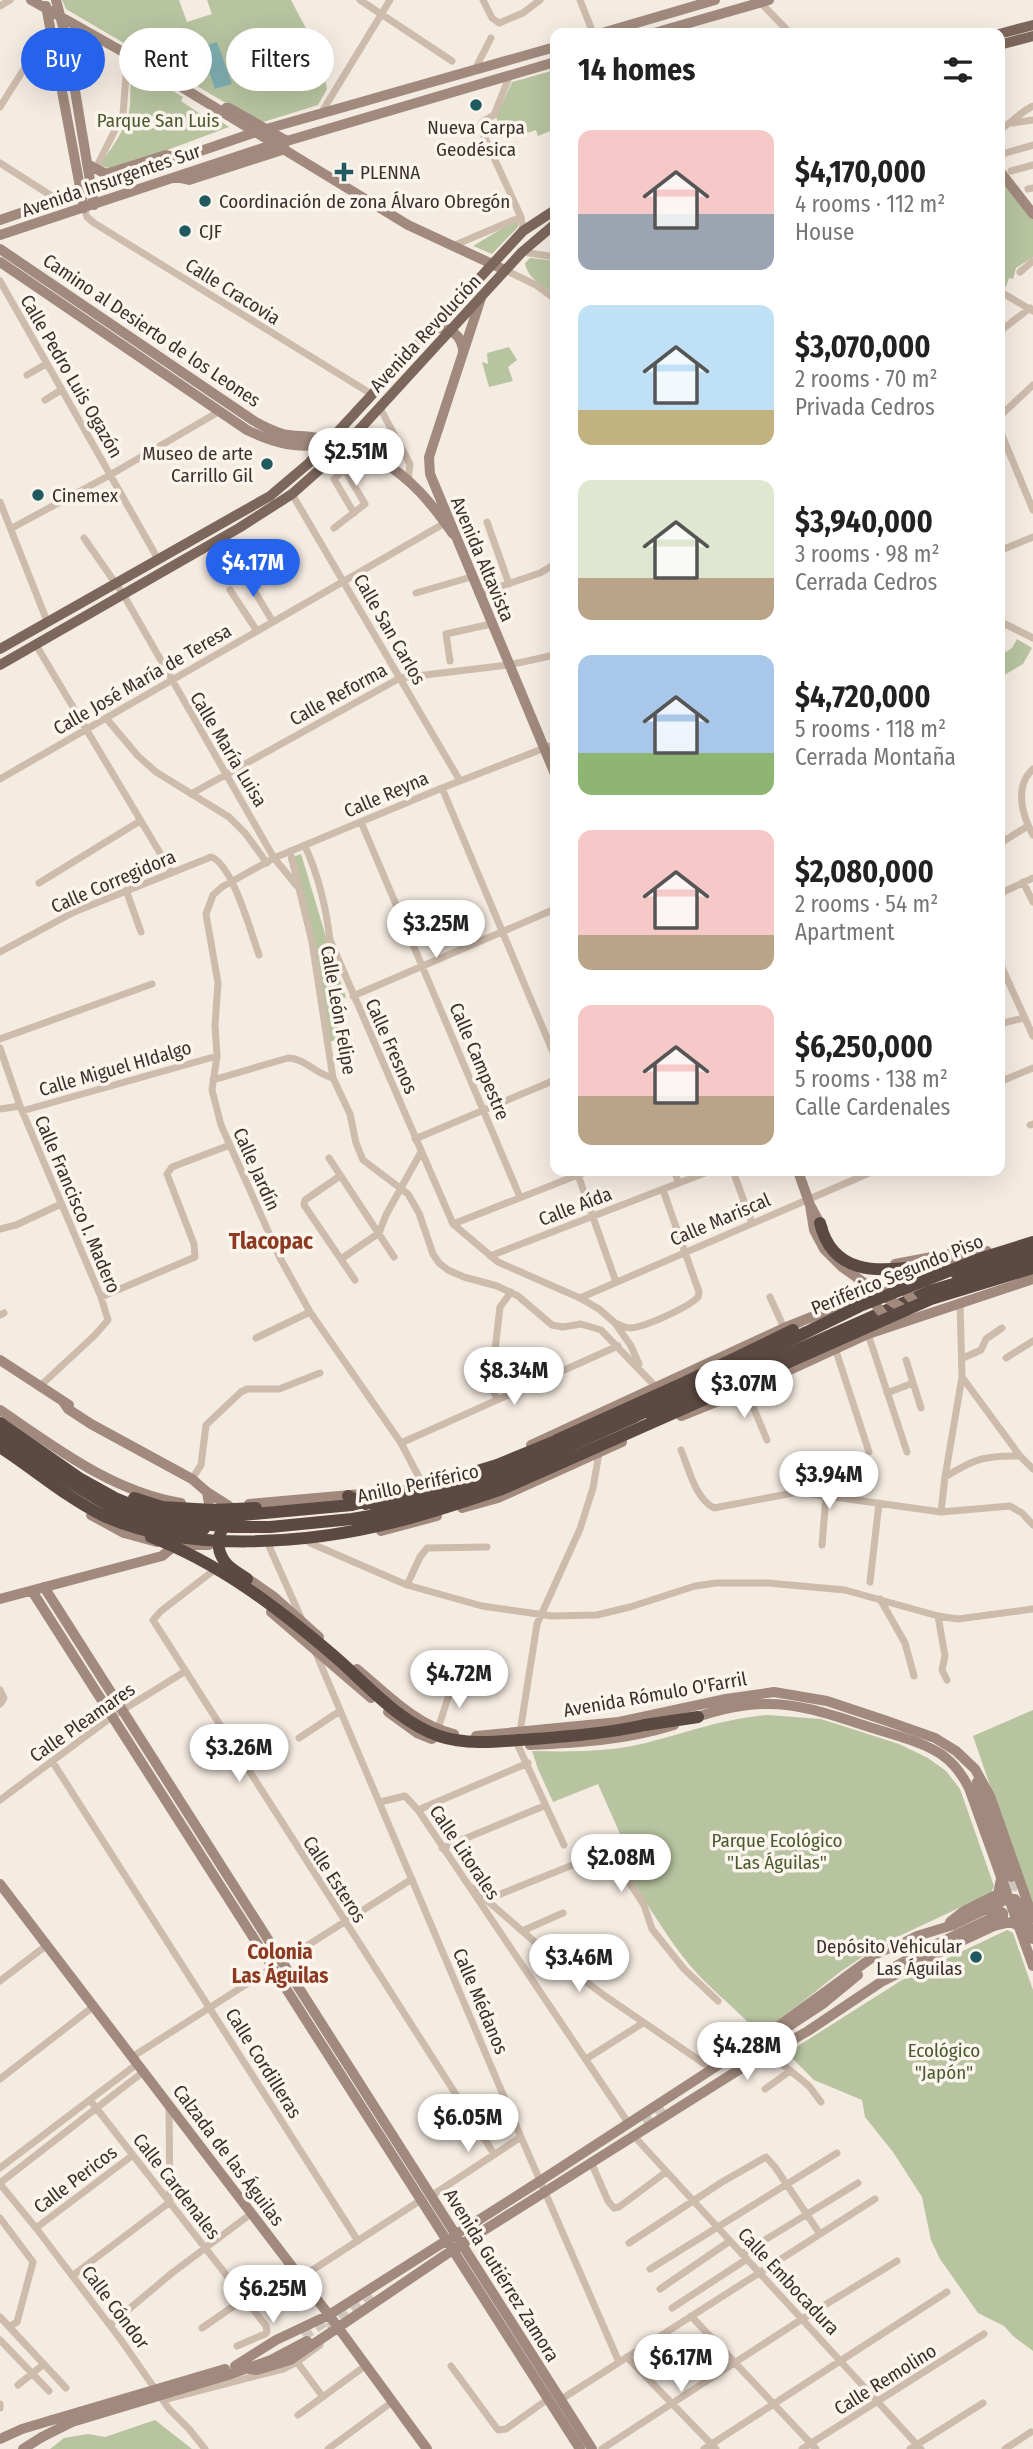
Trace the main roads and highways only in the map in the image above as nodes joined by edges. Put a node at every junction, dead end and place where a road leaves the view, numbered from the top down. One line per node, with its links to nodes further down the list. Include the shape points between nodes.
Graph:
1 (31, 0): 5 (main road)
2 (56, 0): 6 (main road)
3 (715, 0): 8 (main road)
4 (763, 1): 9 (main road)
5 (45, 4): 6 (main road); 25 (main road)
6 (61, 15): 15 (main road); 22 (main road)
7 (1033, 25): 10 (main road)
8 (619, 28)
9 (671, 28)
10 (1005, 32)
11 (1033, 36): 12 (main road)
12 (1005, 43)
13 (550, 48): 15 (main road, Avenida Insurgentes Sur)
14 (550, 63): 18 (main road)
15 (262, 131): 16 (main road, Avenida Insurgentes Sur); 17 (main road); 18 (main road)
16 (234, 140): 19 (main road); 20 (main road, Avenida Insurgentes Sur)
17 (275, 144): 18 (main road); 19 (main road, Avenida Insurgentes Sur)
18 (286, 145): 21 (main road); 34 (main road, via 408,225)
19 (248, 152): 21 (main road); 23 (main road, Avenida Insurgentes Sur)
20 (180, 158): 22 (main road, via 166,155 112,173); 25 (main road, Avenida Insurgentes Sur)
21 (243, 162): 23 (main road, via 189,180)
22 (87, 164): 25 (main road)
23 (176, 177): 26 (main road, Avenida Insurgentes Sur)
24 (1005, 178): 27 (main road)
25 (86, 191): 26 (main road); 29 (main road, Avenida Insurgentes Sur)
26 (89, 206): 31 (main road, Avenida Insurgentes Sur)
27 (1032, 212)
28 (550, 213): 34 (main road, Avenida Revolución, via 523,232)
29 (0, 220)
30 (550, 228): 35 (main road, Avenida Revolución)
31 (0, 235)
32 (0, 249): 37 (main road, Camino al Desierto de los Leones)
33 (0, 262): 37 (main road, Camino al Desierto de los Leones)
34 (493, 264): 35 (main road); 39 (main road, Avenida Revolución)
35 (505, 270): 36 (main road, Avenida Revolución)
36 (482, 297): 40 (main road, Avenida Revolución); 41 (main road)
37 (84, 312): 38 (main road, Camino al Desierto de los Leones)
38 (105, 326): 42 (main road, Camino al Desierto de los Leones); 43 (main road, Camino al Desierto de los Leones)
39 (433, 328): 40 (main road); 44 (main road, Avenida Revolución)
40 (451, 331): 41 (main road, via 461,341); 45 (main road, Avenida Revolución)
41 (463, 353): 46 (main road)
42 (210, 390): 43 (main road); 44 (main road, Camino al Desierto de los Leones, via 270,429)
43 (204, 401): 44 (main road, Camino al Desierto de los Leones, via 281,444 309,448)
44 (327, 443): 45 (main road, Camino al Desierto de los Leones); 49 (main road, Avenida Revolución, via 270,496)
45 (340, 451): 47 (main road, Camino al Desierto de los Leones, via 376,458); 50 (main road, Avenida Revolución, via 292,494 239,528)
46 (429, 468): 47 (main road); 48 (main road, Avenida Altavista)
47 (408, 480): 48 (main road, Camino al Desierto de los Leones)
48 (453, 534): 51 (main road, Avenida Altavista)
49 (0, 649)
50 (0, 665)
51 (550, 763)
52 (800, 1176): 53 (main road)
53 (808, 1202): 54 (main road); 62 (main road, via 824,1249)
54 (820, 1223): 58 (main road, via 842,1252 870,1264 948,1254); 61 (highway, via 827,1243 854,1265)
55 (1033, 1237): 58 (main road)
56 (1033, 1242): 80 (highway, Periférico Segundo Piso, bridge, via 859,1306 632,1418 493,1480 394,1512 271,1527 192,1523 151,1513)
57 (1033, 1251): 74 (highway, Anillo Periférico, via 927,1282)
58 (963, 1258): 61 (main road)
59 (1033, 1260): 85 (highway, Anillo Periférico, via 930,1291 490,1487)
60 (1033, 1268): 87 (highway, Periférico Segundo Piso, bridge, via 931,1299 502,1489 396,1522 321,1535 227,1540 180,1537)
61 (916, 1271): 64 (main road); 65 (main road, bridge, via 906,1292)
62 (850, 1273): 64 (main road); 64 (main road)
63 (1033, 1279): 65 (main road)
64 (870, 1296): 66 (main road, bridge); 67 (main road, bridge); 68 (main road)
65 (930, 1312): 66 (main road)
66 (916, 1317): 67 (main road)
67 (888, 1322): 71 (main road)
68 (789, 1329): 72 (main road); 82 (highway, bridge, via 688,1381 497,1465)
69 (0, 1360): 81 (main road, via 68,1409)
70 (788, 1360): 71 (highway)
71 (769, 1379): 88 (main road, via 498,1498)
72 (610, 1408): 74 (highway); 78 (main road)
73 (0, 1410): 83 (main road, via 64,1454)
74 (605, 1426): 79 (highway, Anillo Periférico)
75 (0, 1428): 80 (highway, Periférico Segundo Piso, bridge); 82 (highway, Anillo Periférico, via 101,1492 170,1514 223,1519); 85 (highway, Anillo Periférico, via 96,1499 173,1529 225,1528)
76 (0, 1447): 87 (highway, Periférico Segundo Piso, bridge)
77 (0, 1454): 91 (main road, via 103,1523)
78 (480, 1465): 79 (highway); 82 (main road)
79 (497, 1471): 82 (highway, Anillo Periférico, via 406,1500)
80 (79, 1478): 82 (highway, bridge, via 162,1507 195,1510)
81 (207, 1492): 84 (main road); 86 (main road)
82 (357, 1501): 84 (main road); 97 (highway, bridge, via 237,1516 220,1533 226,1564 295,1616)
83 (167, 1506): 86 (main road); 89 (main road, Avenida Rómulo O'Farril, bridge); 91 (main road, bridge)
84 (229, 1506): 86 (main road)
85 (413, 1508): 88 (highway)
86 (209, 1509): 89 (main road, bridge); 90 (main road, bridge)
87 (103, 1515): 97 (highway, bridge, via 220,1570)
88 (433, 1518): 90 (main road, via 269,1546)
89 (188, 1532): 90 (main road, Avenida Rómulo O'Farril); 92 (main road)
90 (204, 1539): 92 (main road); 100 (main road, Avenida Rómulo O'Farril, via 218,1558 273,1595 414,1716 438,1729 469,1736)
91 (157, 1542): 92 (main road); 93 (main road)
92 (177, 1545): 93 (main road); 101 (main road, Avenida Rómulo O'Farril, via 250,1595 416,1733 462,1747)
93 (153, 1558): 94 (main road)
94 (44, 1587): 95 (main road); 98 (main road, Avenida Gutiérrez Zamora)
95 (32, 1591): 96 (main road); 98 (main road, Avenida Gutiérrez Zamora)
96 (0, 1599)
97 (333, 1655): 99 (highway, bridge, via 427,1731 467,1742 597,1734)
98 (118, 1714): 115 (main road, Avenida Gutiérrez Zamora)
99 (698, 1717): 101 (main road, Avenida Rómulo O'Farril, via 639,1735); 103 (main road, Avenida Rómulo O'Farril, via 748,1705 780,1704 813,1709 932,1748 964,1778)
100 (523, 1732): 101 (main road); 102 (main road, Avenida Rómulo O'Farril, via 620,1722 774,1692 827,1701 919,1731)
101 (522, 1745)
102 (962, 1758): 103 (main road, via 974,1776); 107 (main road, Avenida Rómulo O'Farril, via 975,1769 989,1796)
103 (1006, 1876): 105 (main road, Avenida Rómulo O'Farril); 108 (main road, via 998,1894 964,1911)
104 (0, 1884): 116 (main road, Calzada de las Águilas)
105 (1011, 1899): 106 (main road); 109 (main road, Avenida Rómulo O'Farril); 110 (main road, via 1022,1908)
106 (992, 1917): 108 (main road); 109 (main road); 113 (main road, via 909,1958)
107 (1033, 1918)
108 (945, 1927): 111 (main road)
109 (1020, 1927): 112 (main road, Avenida Rómulo O'Farril)
110 (1033, 1939)
111 (897, 1946): 113 (main road, via 802,2019 666,2107); 114 (main road, via 881,1951)
112 (1033, 1966)
113 (848, 2001): 114 (main road, via 770,2054 591,2162)
114 (542, 2186): 115 (main road)
115 (455, 2242): 116 (main road); 117 (main road); 120 (main road, Avenida Gutiérrez Zamora)
116 (329, 2315): 117 (main road, Calzada de las Águilas); 119 (main road, via 276,2340)
117 (338, 2329): 118 (main road, via 290,2360); 123 (main road, Calzada de las Águilas)
118 (249, 2369): 119 (main road); 119 (main road, via 305,2338)
119 (229, 2370): 121 (main road, bridge); 122 (main road, bridge, via 72,2422)
120 (538, 2374): 124 (main road, Avenida Gutiérrez Zamora); 125 (main road, Avenida Gutiérrez Zamora)
121 (0, 2437)
122 (24, 2449)
123 (427, 2449)
124 (580, 2449)
125 (593, 2449)

